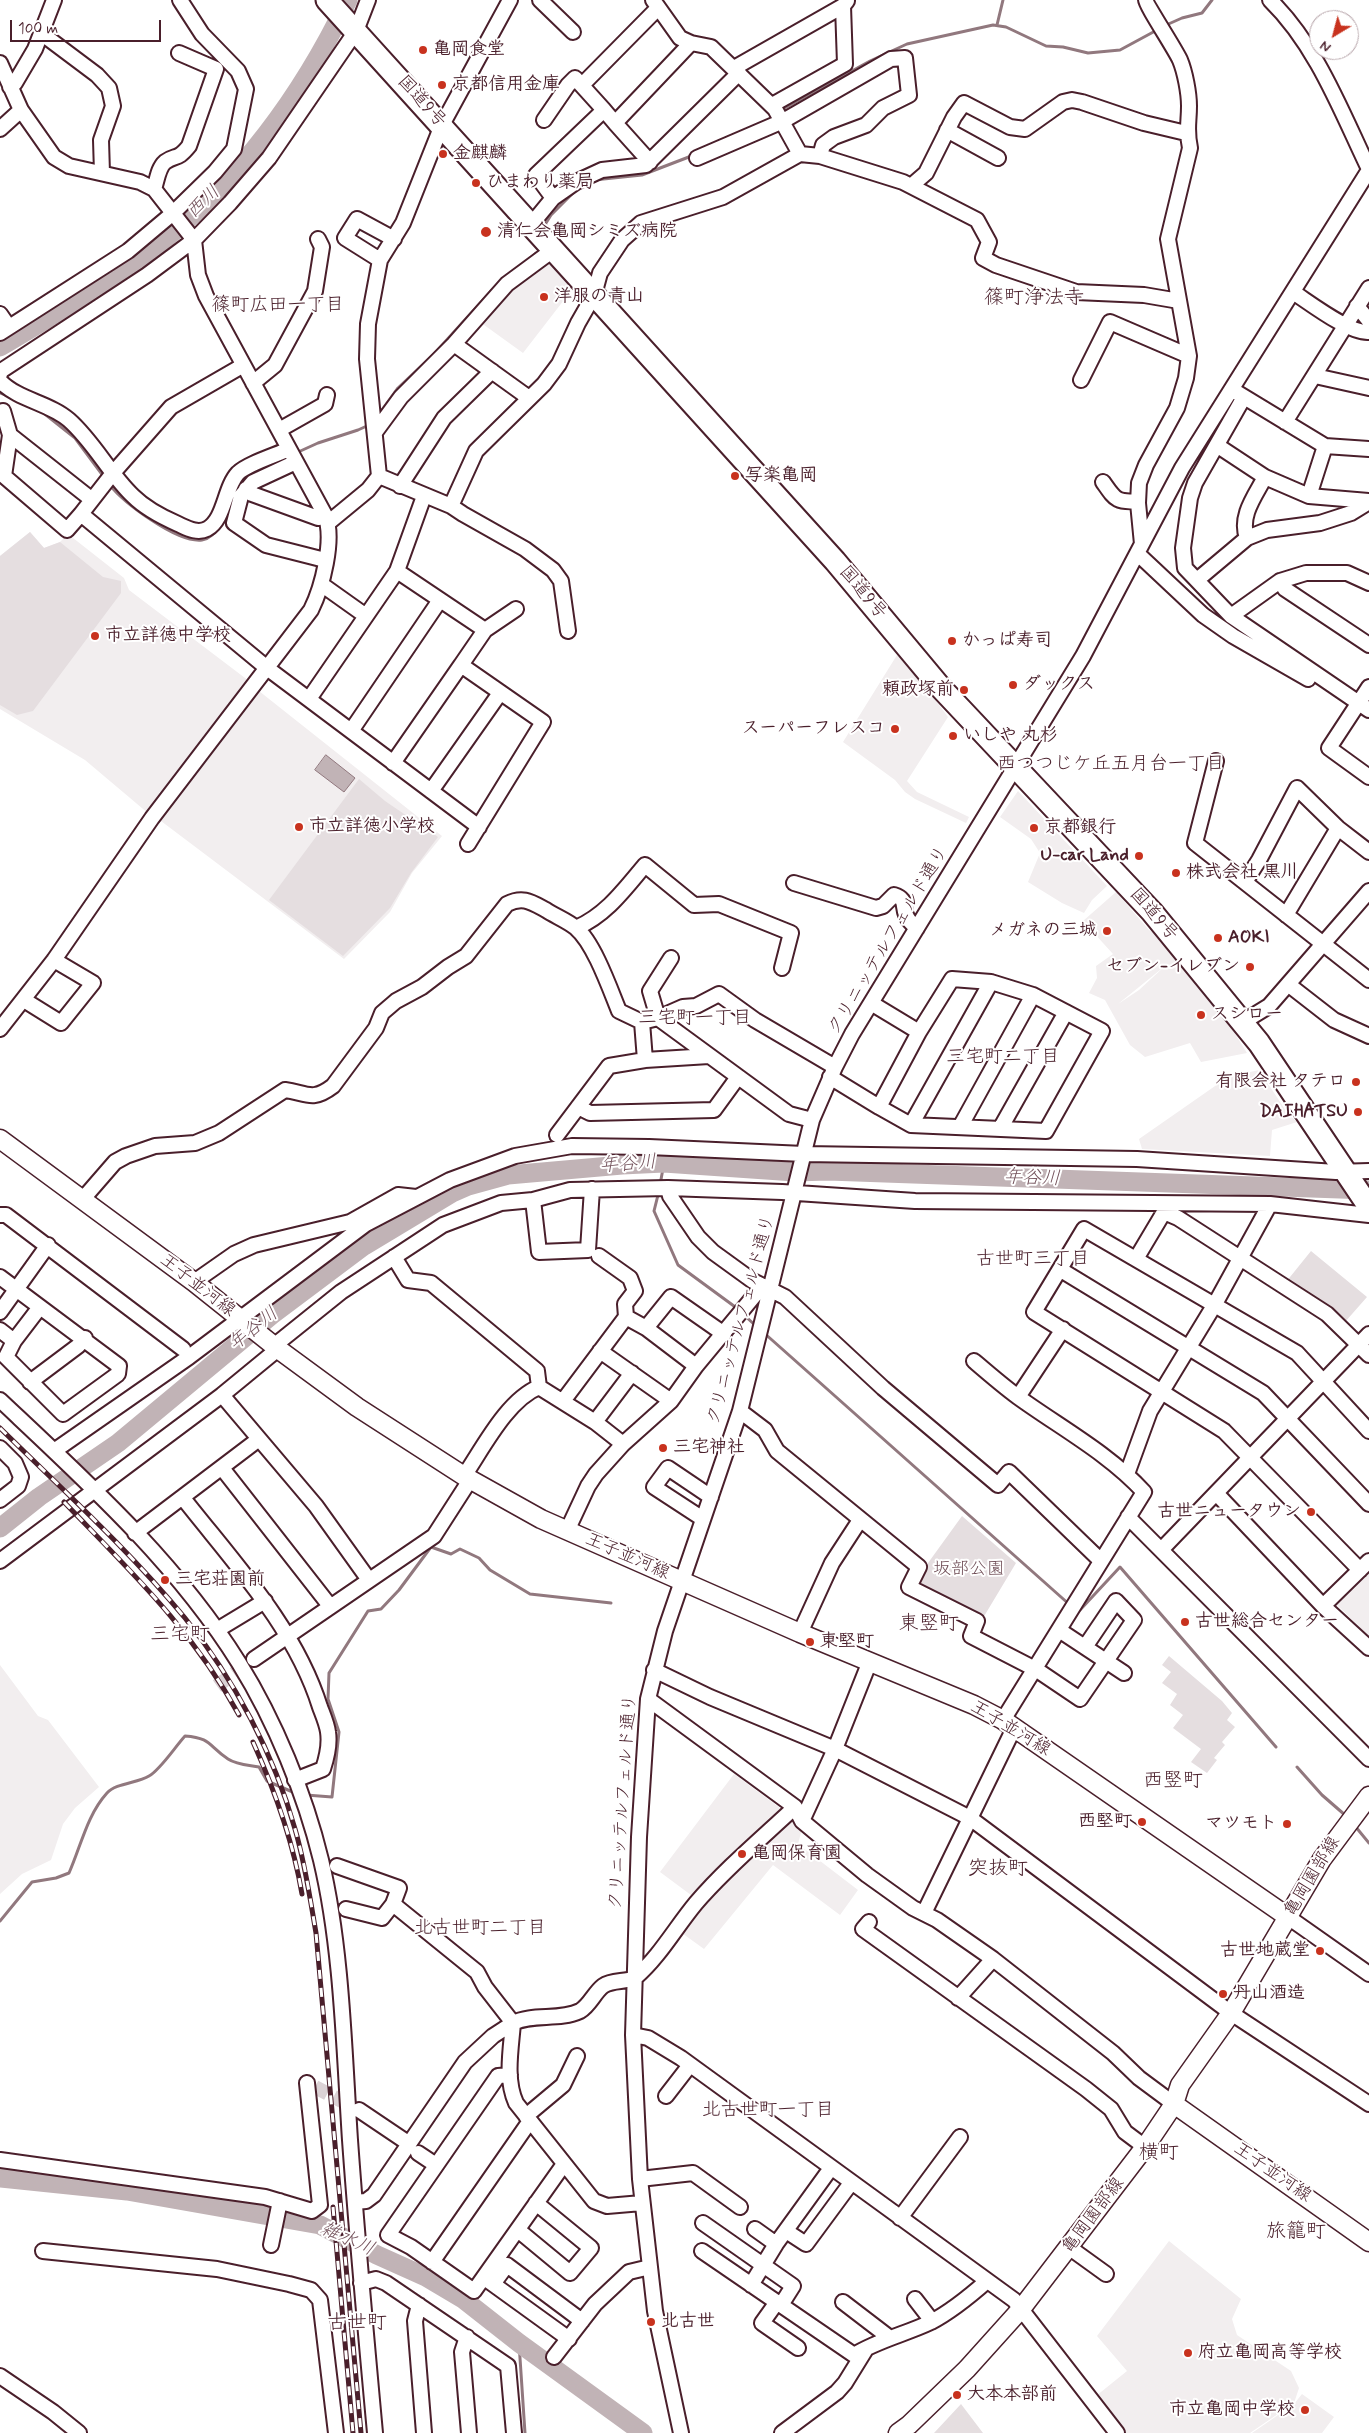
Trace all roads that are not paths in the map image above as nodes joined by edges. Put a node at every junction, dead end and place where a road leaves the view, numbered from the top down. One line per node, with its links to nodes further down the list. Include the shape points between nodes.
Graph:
1 (54, 0): 13 (street)
2 (180, 0): 40 (street, via 202,34 238,70 246,88 234,149)
3 (368, 0): 11 (street)
4 (510, 0): 26 (street)
5 (540, 0): 12 (street)
6 (1146, 0): 29 (street, via 1180,61 1190,105)
7 (1270, 0): 35 (street, via 1308,48 1328,82)
8 (330, 3): 11 (highway, 国道9号)
9 (845, 3): 17 (street); 20 (street, via 846,64)
10 (656, 4): 14 (street, via 680,38); 18 (street)
11 (353, 27): 26 (highway, 国道9号); 42 (street, via 269,158 230,202)
12 (573, 32)
13 (41, 33): 19 (street, via 35,49); 36 (street, via 97,75 109,88 113,106 101,140)
14 (691, 44): 17 (street, via 711,47); 25 (street)
15 (179, 53): 38 (street, via 216,69 189,146 181,156 166,161 161,167)
16 (0, 63): 19 (street)
17 (736, 71): 20 (street); 34 (street)
18 (582, 85): 22 (street); 23 (street, via 575,78)
19 (10, 87): 21 (street)
20 (772, 105): 24 (street)
21 (21, 110): 27 (street); 36 (street, via 54,157 69,166)
22 (604, 110): 25 (street); 39 (street, via 536,175)
23 (544, 120)
24 (783, 121): 30 (street); 31 (street, via 891,59 904,58 909,95 883,108 866,125 834,137 823,145); 32 (street)
25 (615, 123): 34 (street)
26 (442, 125): 41 (highway, 国道9号); 44 (street)
27 (0, 129)
28 (947, 130): 29 (street, via 964,104 1010,128 1025,129 1063,102 1072,100); 33 (street); 37 (street, via 926,173)
29 (1186, 133): 50 (street, via 1190,148 1168,239)
30 (800, 154): 31 (street); 49 (street, via 723,198 641,223 622,240 600,274)
31 (820, 156): 37 (street)
32 (697, 158)
33 (998, 158)
34 (650, 162): 39 (street, via 602,170)
35 (1369, 170): 48 (street, クリニッテルフェルド通り)
36 (102, 173): 38 (street, via 140,182)
37 (911, 186): 50 (street, via 977,220 989,242 983,258 996,265 1076,292 1144,294)
38 (154, 189): 40 (street)
39 (553, 198): 41 (street)
40 (174, 217): 42 (street); 55 (street, via 128,251)
41 (530, 226): 45 (highway, 国道9号)
42 (192, 237): 59 (street, via 198,275 206,296); 61 (street, via 147,275)
43 (318, 239): 65 (street, via 322,248 315,291 275,365)
44 (394, 239): 46 (street); 46 (street, via 357,219 345,238)
45 (553, 250): 49 (highway, 国道9号); 57 (street, via 507,284)
46 (380, 260): 74 (street, via 368,324 367,358)
47 (1369, 288): 51 (street)
48 (1293, 292): 54 (street); 67 (street, クリニッテルフェルド通り)
49 (594, 295): 70 (street, via 559,364); 119 (highway, 国道9号, via 835,561 941,688)
50 (1179, 301): 58 (street)
51 (1357, 306): 53 (street); 54 (street)
52 (0, 314): 55 (street)
53 (1369, 321)
54 (1346, 325): 56 (street); 62 (street)
55 (5, 330)
56 (1369, 332)
57 (454, 344): 60 (street); 74 (street, via 401,397)
58 (1189, 356): 63 (street, via 1110,322); 90 (street, via 1176,408 1139,483)
59 (242, 366): 65 (street); 81 (street, via 171,407)
60 (492, 371): 70 (street); 85 (street, via 444,418)
61 (0, 374)
62 (1315, 376): 66 (street); 72 (street)
63 (1081, 380)
64 (0, 381): 81 (street, via 68,419)
65 (253, 383): 73 (street)
66 (1369, 388)
67 (1232, 389): 69 (street); 96 (street, クリニッテルフェルド通り, via 1182,468)
68 (327, 395): 73 (street, via 325,404)
69 (1244, 397): 72 (street); 76 (street)
70 (529, 398): 92 (street, via 476,451)
71 (3, 411): 75 (street)
72 (1285, 422): 77 (street)
73 (280, 430): 78 (street)
74 (376, 431): 82 (street)
75 (10, 434): 89 (street); 93 (street, via 4,476 67,530)
76 (1218, 446): 83 (street); 99 (street, via 1195,483 1190,498 1183,548 1185,568)
77 (1325, 446): 79 (street); 88 (street)
78 (290, 448): 80 (street); 81 (street, via 239,472 229,484 217,517 207,529 194,531 156,514 133,496)
79 (1369, 449)
80 (296, 462): 86 (street, via 253,482); 94 (street)
81 (113, 472): 89 (street)
82 (379, 476): 85 (street); 94 (street, via 368,490)
83 (1265, 477): 88 (street); 95 (street, via 1246,515 1244,528)
84 (1103, 482): 90 (street, via 1115,499)
85 (400, 486): 87 (street)
86 (246, 489): 94 (street, via 252,494); 97 (street, via 234,523 266,545)
87 (424, 496): 92 (street); 98 (street)
88 (1309, 496): 91 (street)
89 (91, 499): 93 (street)
90 (1138, 501): 96 (street)
91 (1369, 502): 95 (street, via 1351,513 1320,523 1267,530)
92 (451, 506): 108 (street, via 525,549 553,570 561,581)
93 (81, 514): 111 (street)
94 (327, 519): 97 (street)
95 (1247, 538): 99 (street)
96 (1140, 549): 115 (street, via 1203,615 1232,636 1287,668); 119 (street, クリニッテルフェルド通り, via 1083,656)
97 (325, 560): 101 (street)
98 (397, 571): 103 (street); 105 (street)
99 (1197, 580): 106 (street)
100 (1280, 581): 102 (street, via 1306,573 1328,572 1347,573); 106 (street); 109 (street, via 1285,589)
101 (321, 584): 105 (street); 111 (street, via 310,610)
102 (1369, 584)
103 (440, 600): 107 (street); 116 (street)
104 (516, 609): 107 (street)
105 (366, 616): 114 (street)
106 (1231, 616): 115 (street)
107 (485, 630): 110 (street)
108 (568, 630)
109 (1369, 645)
110 (461, 665): 113 (street); 118 (street)
111 (267, 668): 114 (street); 134 (street, via 152,818)
112 (1369, 687): 115 (street)
113 (500, 693): 121 (street); 122 (street, via 543,722)
114 (309, 700): 116 (street)
115 (1364, 706): 120 (street, via 1329,748)
116 (350, 731): 118 (street)
117 (1216, 761): 126 (street, via 1195,843)
118 (393, 763): 121 (street)
119 (1016, 767): 131 (street, クリニッテルフェルド通り); 145 (highway, 国道9号, via 1152,912)
120 (1369, 777)
121 (431, 791): 122 (street)
122 (479, 827): 124 (street)
123 (1338, 828): 125 (street); 126 (street, via 1297,788); 129 (street)
124 (468, 844)
125 (1369, 852)
126 (1245, 882): 129 (street)
127 (794, 883): 131 (street, via 876,908 894,895 900,897 906,916)
128 (1369, 891): 132 (street)
129 (1286, 915): 132 (street)
130 (576, 928): 135 (street, via 593,921 609,907 645,865 694,905 719,904 791,933); 144 (street, via 585,938 619,1011); 167 (street, via 528,900 516,899 507,904 466,956 382,1013 376,1028 333,1086 324,1093 304,1096 285,1090 195,1143 155,1146 126,1156 116,1162)
131 (917, 928): 141 (street, クリニッテルフェルド通り)
132 (1324, 944): 136 (street); 138 (street)
133 (671, 958): 143 (street, via 650,991)
134 (54, 960): 140 (street); 140 (street, via 93,983 61,1023)
135 (782, 968)
136 (1369, 980)
137 (992, 982): 139 (street); 147 (street, via 952,979); 156 (street)
138 (1289, 985): 145 (street, via 1269,1006); 148 (street, via 1334,1020)
139 (1033, 995): 142 (street); 157 (street)
140 (24, 1000): 146 (street)
141 (871, 1003): 147 (street); 151 (street, クリニッテルフェルド通り)
142 (1066, 1012): 158 (street); 158 (street, via 1102,1031 1046,1131)
143 (658, 1018): 144 (street); 149 (street); 151 (street, via 683,1007 696,1006 719,994)
144 (642, 1022): 150 (street)
145 (1244, 1022): 162 (highway, 国道9号)
146 (0, 1029)
147 (919, 1032): 154 (street)
148 (1368, 1034)
149 (709, 1056): 150 (street); 152 (street)
150 (645, 1060): 153 (street, via 609,1066)
151 (833, 1072): 154 (street); 155 (street, クリニッテルフェルド通り)
152 (738, 1076): 153 (street, via 714,1110 590,1113); 155 (street, via 789,1114)
153 (578, 1107): 159 (street)
154 (879, 1107): 156 (street)
155 (812, 1120): 161 (street, クリニッテルフェルド通り)
156 (911, 1125): 157 (street)
157 (960, 1127): 158 (street)
158 (1000, 1129)
159 (557, 1135)
160 (0, 1138): 167 (main road, 王子並河線)
161 (803, 1157): 162 (street, via 1137,1159); 164 (street, クリニッテルフェルド通り); 166 (street, via 649,1147 572,1146 515,1156 450,1180)
162 (1355, 1173): 170 (highway, 国道9号)
163 (668, 1188): 164 (street); 165 (street); 182 (street, via 698,1237 713,1252 753,1281)
164 (795, 1189): 169 (street, via 915,1201); 182 (street, クリニッテルフェルド通り)
165 (592, 1190): 168 (street, via 570,1190); 168 (street, via 588,1250 539,1252)
166 (416, 1197): 180 (street, via 398,1195 350,1222 254,1245 234,1254); 187 (street, via 366,1224)
167 (82, 1200): 180 (main road, 王子並河線)
168 (533, 1200): 175 (street, via 501,1203 443,1225)
169 (1270, 1204): 172 (street); 176 (street)
170 (1369, 1207)
171 (0, 1215): 173 (street, via 6,1215)
172 (1369, 1215)
173 (48, 1246): 181 (street); 198 (street)
174 (599, 1256): 186 (street, via 630,1278 635,1291 624,1304)
175 (394, 1257): 196 (street, via 341,1292); 206 (street, via 408,1280 431,1283 536,1371)
176 (1241, 1258): 177 (street, via 1164,1212); 183 (street); 195 (street, via 1327,1314)
177 (1136, 1259): 178 (street, via 1084,1229); 183 (street)
178 (1061, 1270): 189 (street, via 1034,1312); 197 (street)
179 (0, 1277): 181 (street)
180 (194, 1282): 187 (main road, 王子並河線)
181 (16, 1289): 184 (street); 185 (street)
182 (770, 1289): 191 (street, via 759,1290); 213 (street, クリニッテルフェルド通り); 237 (street, via 785,1297 883,1388 998,1485 1009,1472)
183 (1215, 1304): 197 (street); 204 (street, via 1297,1353)
184 (40, 1307): 193 (street); 194 (street)
185 (0, 1312)
186 (626, 1317): 188 (street); 199 (street)
187 (243, 1320): 196 (main road, 王子並河線); 220 (street)
188 (646, 1328): 191 (street, via 670,1297); 202 (street)
189 (1063, 1329): 207 (street); 209 (street)
190 (0, 1330): 194 (street)
191 (724, 1334): 202 (street)
192 (1369, 1334): 195 (street)
193 (85, 1338): 205 (street); 205 (street, via 120,1366 118,1374 62,1414)
194 (14, 1341): 205 (street, via 6,1357)
195 (1359, 1344): 200 (street); 204 (street)
196 (274, 1346): 208 (street); 224 (main road, 王子並河線, via 357,1406)
197 (1189, 1348): 207 (street); 214 (street, via 1263,1393)
198 (183, 1349)
199 (600, 1351): 203 (street); 211 (street)
200 (1369, 1355)
201 (974, 1361): 209 (street)
202 (696, 1366): 212 (street)
203 (632, 1373): 212 (street); 215 (street)
204 (1324, 1380): 214 (street); 216 (street)
205 (30, 1382)
206 (539, 1386): 211 (street); 224 (street, via 514,1404)
207 (1161, 1392): 221 (street, via 1224,1431); 223 (street, via 1150,1412)
208 (222, 1395): 217 (street); 225 (street)
209 (1018, 1397): 223 (street)
210 (0, 1400): 220 (street)
211 (563, 1401): 215 (street)
212 (670, 1402): 218 (street)
213 (740, 1410): 227 (street, クリニッテルフェルド通り); 233 (street, via 766,1430 777,1451)
214 (1288, 1418): 221 (street); 230 (street)
215 (595, 1422): 218 (street)
216 (1369, 1431)
217 (259, 1439): 222 (street); 240 (street, via 316,1506)
218 (623, 1444): 234 (street, via 588,1486)
219 (0, 1448): 229 (street, via 15,1463 21,1478 18,1486)
220 (58, 1455): 225 (street)
221 (1251, 1456): 226 (street); 239 (street)
222 (222, 1468): 228 (street); 243 (street)
223 (1127, 1474): 231 (street, via 1144,1492)
224 (467, 1478): 234 (main road, 王子並河線); 240 (street, via 434,1536)
225 (91, 1487): 235 (street); 238 (street)
226 (1216, 1493): 236 (street); 244 (street)
227 (710, 1497): 232 (street, クリニッテルフェルド通り); 232 (street, via 668,1468 654,1487)
228 (184, 1498): 235 (street); 242 (street)
229 (0, 1500)
230 (1369, 1504)
231 (1128, 1517): 236 (street); 237 (street)
232 (703, 1519): 241 (street, クリニッテルフェルド通り)
233 (860, 1520): 247 (street, via 832,1563); 255 (street, via 919,1566 909,1586 977,1621 971,1636)
234 (567, 1531): 241 (main road, 王子並河線)
235 (136, 1532): 245 (street, via 182,1583)
236 (1162, 1549): 260 (street)
237 (1100, 1560): 246 (street)
238 (0, 1561)
239 (1364, 1565): 244 (street)
240 (369, 1580): 243 (street)
241 (682, 1582): 247 (main road, 王子並河線); 254 (street, クリニッテルフェルド通り)
242 (265, 1601): 245 (street); 248 (street)
243 (330, 1606): 248 (street)
244 (1324, 1606): 250 (street)
245 (218, 1630): 261 (street, via 269,1719)
246 (1059, 1630): 249 (street); 255 (street)
247 (800, 1633): 252 (main road, 王子並河線)
248 (288, 1636): 251 (street); 261 (street, via 314,1685 328,1732 328,1754 323,1769)
249 (1085, 1647): 253 (street); 253 (street, via 1116,1601 1134,1620)
250 (1369, 1648)
251 (254, 1660)
252 (870, 1661): 258 (main road, 王子並河線, via 974,1705); 259 (street)
253 (1105, 1661): 255 (street, via 1080,1698); 256 (street)
254 (654, 1670): 257 (street, クリニッテルフェルド通り); 259 (street)
255 (1037, 1670): 258 (street)
256 (1124, 1673)
257 (648, 1699): 263 (street); 274 (street, クリニッテルフェルド通り, via 638,1837)
258 (1009, 1724): 264 (street); 270 (main road, 王子並河線)
259 (835, 1749): 264 (street); 265 (street)
260 (1369, 1759)
261 (295, 1780): 298 (street, via 321,1861 338,1971)
262 (1369, 1796): 270 (main road, 亀岡園部線, via 1338,1834)
263 (795, 1807): 265 (street); 274 (street, via 720,1877 657,1955)
264 (970, 1818): 269 (street); 276 (street)
265 (802, 1822): 269 (street, via 867,1875)
266 (337, 1866): 267 (street, via 399,1888)
267 (393, 1904): 268 (street, via 382,1918); 277 (street, via 476,1972)
268 (346, 1909)
269 (924, 1913): 272 (street)
270 (1288, 1917): 273 (street); 276 (main road, 亀岡園部線)
271 (869, 1922): 275 (street, via 863,1929)
272 (993, 1958): 275 (street); 284 (street)
273 (1369, 1974)
274 (633, 1979): 277 (street, via 603,1986 580,2010 570,2014 522,2018); 278 (street, クリニッテルフェルド通り)
275 (958, 1998): 289 (street, via 1111,2109 1125,2132)
276 (1231, 2013): 284 (main road, 亀岡園部線, via 1180,2085); 285 (street)
277 (513, 2023): 281 (street); 290 (street, via 492,2036 465,2062)
278 (633, 2035): 280 (street, via 648,2038); 295 (street, クリニッテルフェルド通り)
279 (577, 2056): 287 (street, via 563,2085)
280 (690, 2064): 283 (street); 294 (street)
281 (510, 2075): 287 (street, via 511,2092); 293 (street, via 498,2076)
282 (315, 2087): 297 (street, via 307,2083 320,2205 312,2211)
283 (666, 2096)
284 (1174, 2104): 289 (main road, 亀岡園部線); 307 (main road, 王子並河線)
285 (1369, 2104)
286 (359, 2110): 290 (street)
287 (528, 2118): 292 (street); 313 (street)
288 (960, 2137): 302 (street)
289 (1145, 2147): 310 (main road, 亀岡園部線)
290 (413, 2148): 293 (street); 298 (street, via 374,2196)
291 (0, 2160): 297 (street, via 204,2187)
292 (564, 2164): 299 (street); 300 (street, via 594,2201 607,2206)
293 (436, 2165): 313 (street, via 388,2235)
294 (831, 2168): 296 (street); 306 (street)
295 (640, 2179): 300 (street, クリニッテルフェルド通り); 301 (street, via 693,2173)
296 (851, 2183): 302 (street); 306 (street, via 806,2244)
297 (280, 2201): 309 (street)
298 (355, 2202): 319 (street)
299 (536, 2203): 305 (street); 305 (street, via 591,2248 570,2273)
300 (642, 2203): 315 (street, クリニッテルフェルド通り)
301 (740, 2207)
302 (900, 2218): 318 (street)
303 (703, 2223): 314 (street)
304 (755, 2229): 308 (street)
305 (518, 2230): 317 (street)
306 (786, 2231): 308 (street)
307 (1369, 2242)
308 (776, 2244): 314 (street)
309 (271, 2245)
310 (1070, 2248): 316 (street); 325 (main road, 亀岡園部線)
311 (42, 2251): 336 (street, via 217,2269 311,2290 320,2300)
312 (702, 2251): 320 (street)
313 (432, 2262): 317 (street, via 474,2291)
314 (764, 2266): 320 (street); 323 (street, via 793,2286)
315 (650, 2267): 326 (street, via 629,2272); 341 (street, クリニッテルフェルド通り, via 655,2311)
316 (1106, 2274)
317 (488, 2281): 326 (street, via 507,2265); 330 (street)
318 (988, 2281): 325 (street); 327 (street)
319 (361, 2283): 324 (street, via 376,2279); 337 (street)
320 (751, 2285): 323 (street)
321 (915, 2299): 327 (street)
322 (843, 2302): 329 (street)
323 (779, 2303): 331 (street, via 854,2355); 332 (street, via 762,2323)
324 (418, 2305): 328 (street); 338 (street, via 416,2321)
325 (1021, 2309): 343 (main road, 亀岡園部線, via 967,2369); 344 (street)
326 (582, 2321): 330 (street)
327 (932, 2321): 329 (street)
328 (467, 2337): 339 (street, via 462,2352); 340 (street, via 508,2366)
329 (890, 2338): 331 (street)
330 (569, 2339): 333 (street)
331 (868, 2347): 342 (street, via 837,2392)
332 (798, 2348)
333 (554, 2358)
334 (0, 2376): 335 (street)
335 (79, 2433)
336 (336, 2433)
337 (375, 2433)
338 (424, 2433)
339 (469, 2433)
340 (514, 2433)
341 (681, 2433)
342 (782, 2433)
343 (898, 2433)
344 (1117, 2433)

